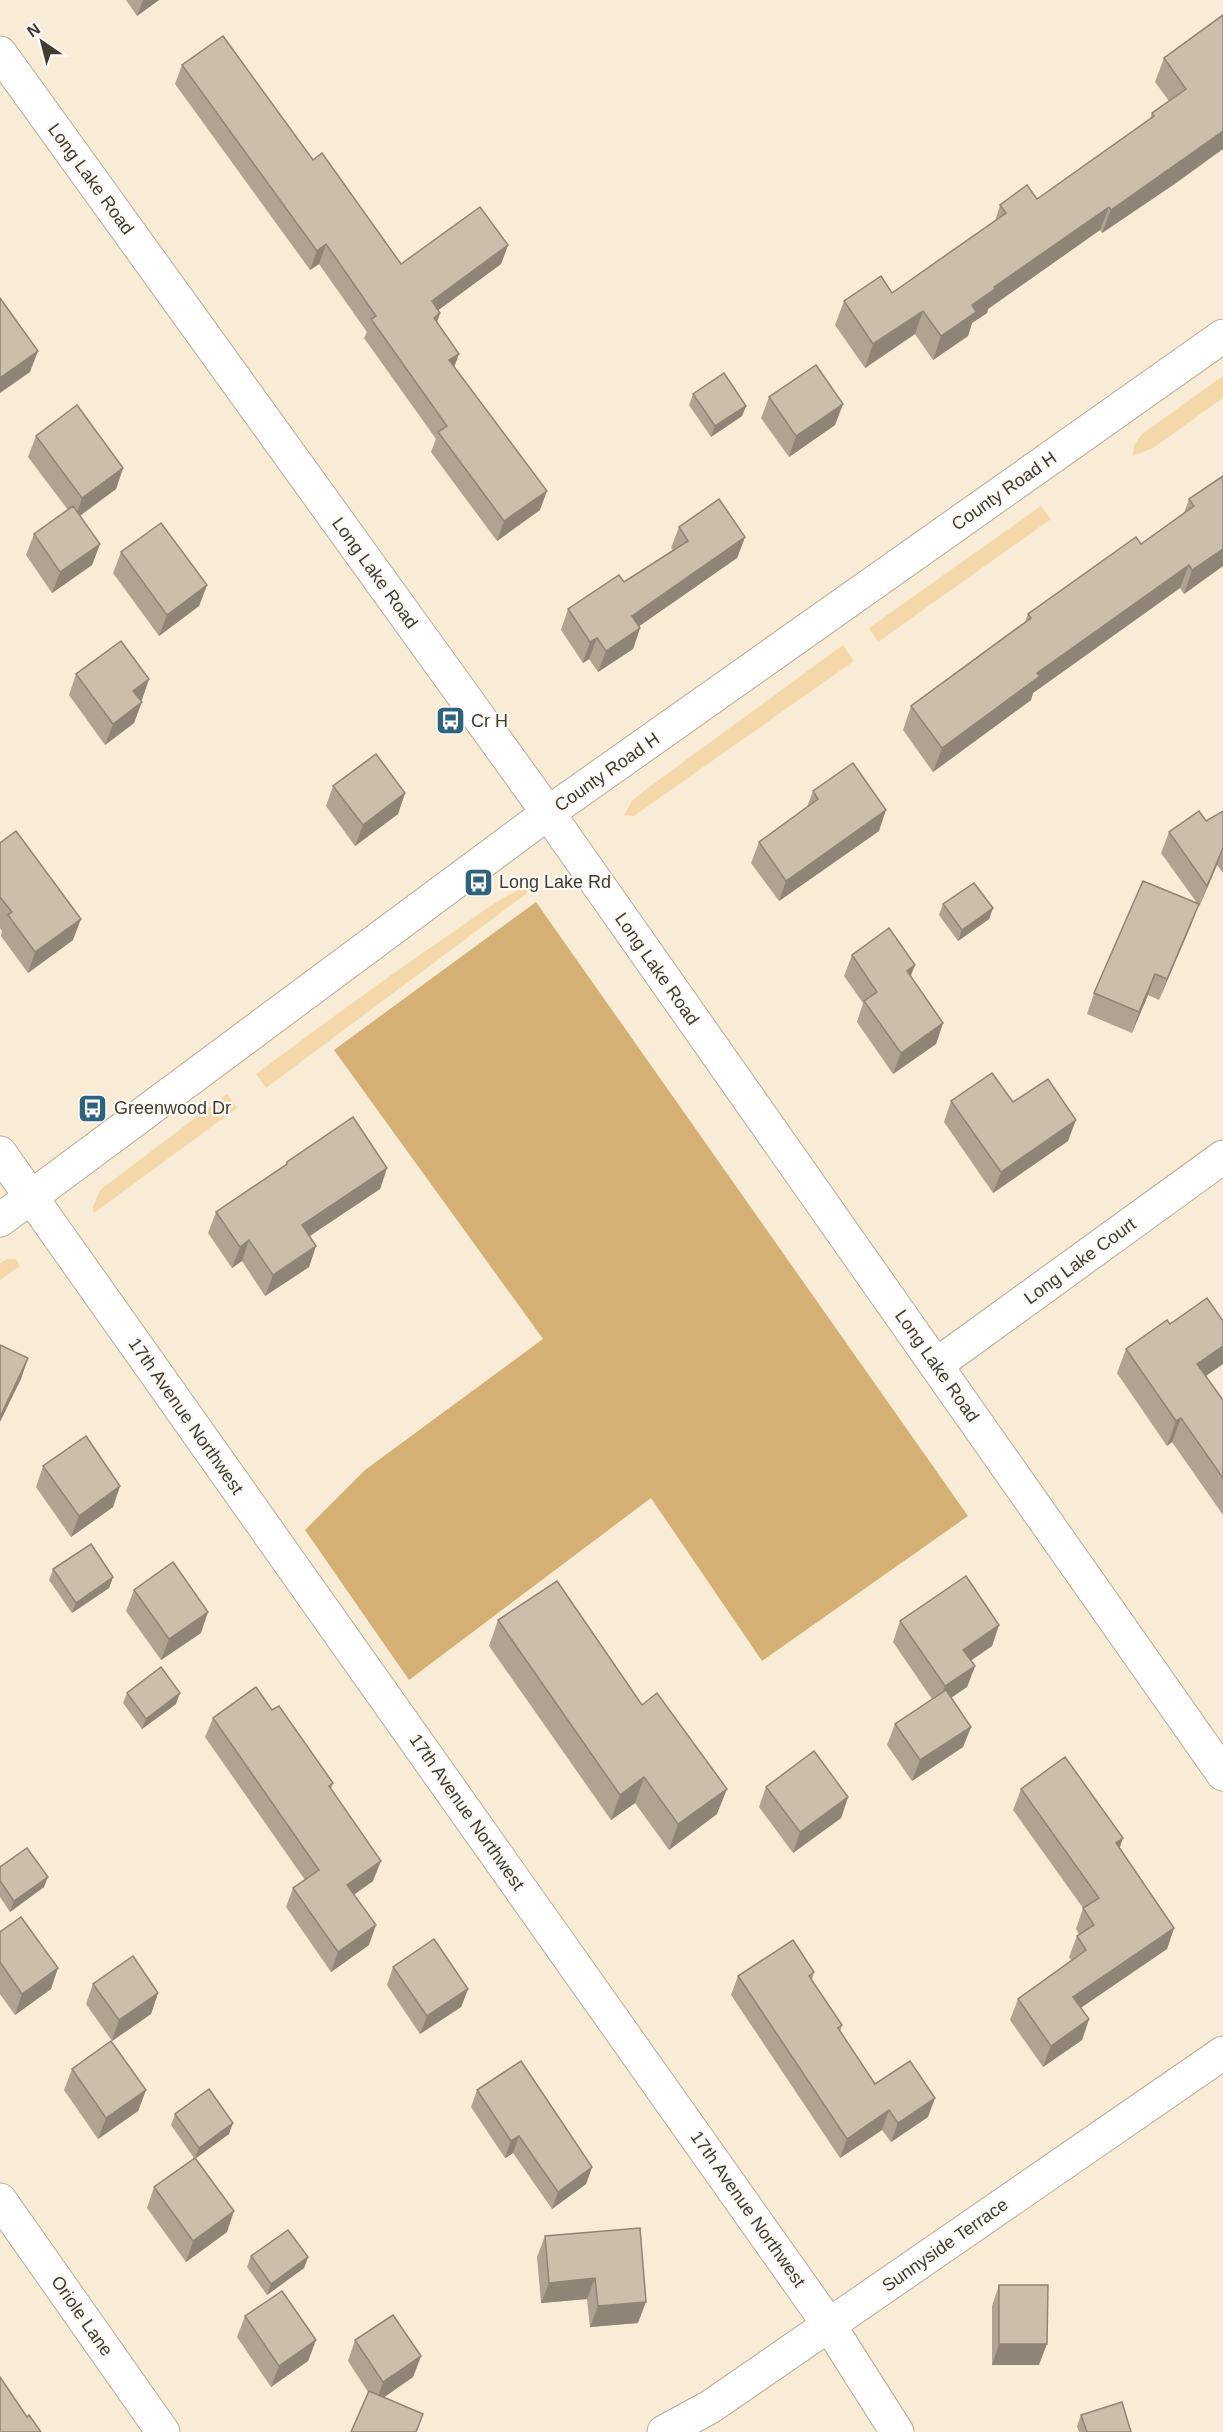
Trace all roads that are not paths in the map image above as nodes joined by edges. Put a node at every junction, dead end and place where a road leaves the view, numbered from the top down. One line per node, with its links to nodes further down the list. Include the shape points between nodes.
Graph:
1 (0, 53): 3 (street, Long Lake Road)
2 (1223, 336): 3 (street, County Road H)
3 (548, 813): 6 (street, County Road H); 8 (street, Long Lake Road)
4 (0, 1153): 6 (street, 17th Avenue Northwest)
5 (1223, 1157): 8 (street, Long Lake Court)
6 (32, 1196): 7 (street, County Road H); 12 (street, 17th Avenue Northwest)
7 (0, 1220)
8 (936, 1365): 9 (street, Long Lake Road)
9 (1223, 1774)
10 (1223, 2053): 12 (street, Sunnyside Terrace)
11 (0, 2200): 13 (street, Oriole Lane)
12 (829, 2325): 14 (street, Sunnyside Terrace, via 710,2407); 15 (street, 17th Avenue Northwest)
13 (164, 2432)
14 (664, 2432)
15 (897, 2432)

